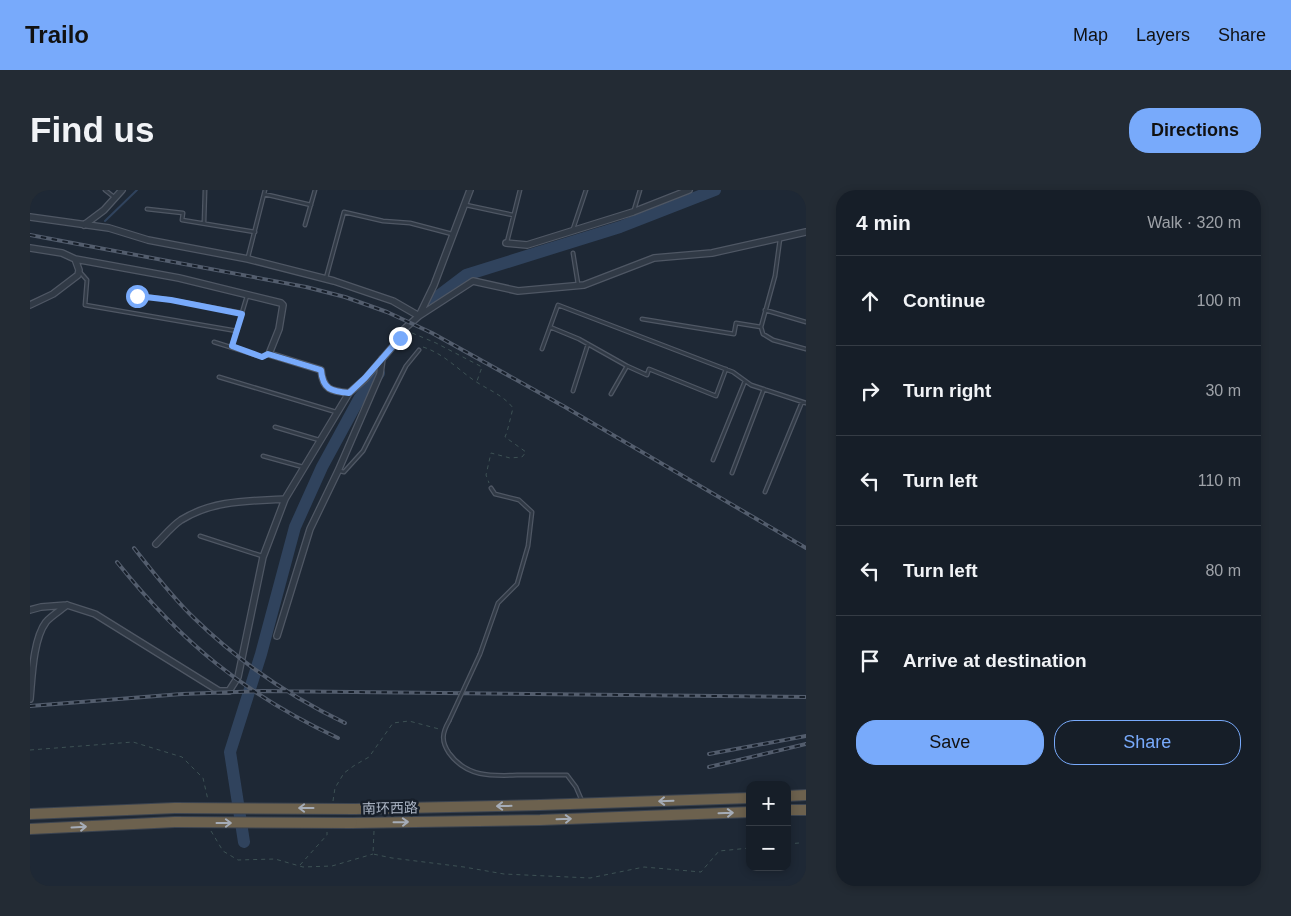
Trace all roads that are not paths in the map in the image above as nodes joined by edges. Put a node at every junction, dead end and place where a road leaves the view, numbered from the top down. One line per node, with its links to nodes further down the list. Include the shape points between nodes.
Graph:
1 (35, 190): 13 (lane)
2 (105, 190): 12 (lane)
3 (122, 190): 12 (street)
4 (206, 190): 20 (lane)
5 (315, 190): 14 (lane)
6 (470, 190): 15 (street)
7 (520, 190): 18 (lane)
8 (586, 190): 23 (lane)
9 (640, 190): 17 (lane)
10 (690, 190): 17 (street)
11 (265, 192): 14 (lane); 24 (lane)
12 (115, 197): 21 (street)
13 (30, 198)
14 (311, 205): 22 (lane)
15 (464, 205): 18 (lane); 26 (street)
16 (147, 209): 20 (lane, via 183,213 182,220)
17 (633, 212): 23 (street)
18 (514, 215): 28 (lane)
19 (30, 217): 21 (street)
20 (204, 223): 24 (lane)
21 (84, 225): 32 (street)
22 (305, 225)
23 (573, 231): 28 (street, via 527,245)
24 (255, 232): 32 (lane)
25 (806, 232): 27 (street)
26 (453, 234): 34 (lane, via 344,212); 41 (street)
27 (780, 238): 35 (street, via 712,253 654,258); 39 (lane, via 775,276)
28 (506, 243)
29 (30, 248): 31 (street, via 62,252)
30 (573, 253): 35 (lane)
31 (75, 259): 33 (street); 36 (street)
32 (248, 259): 34 (street)
33 (79, 270): 38 (street, via 78,275 53,294); 46 (lane, via 87,280 85,304)
34 (326, 279): 41 (street, via 393,301)
35 (578, 285): 41 (street, via 518,291 473,281)
36 (247, 294): 40 (lane); 53 (street, via 283,306)
37 (137, 296): 40 (lane)
38 (30, 305)
39 (765, 310): 43 (lane); 45 (lane)
40 (242, 314): 46 (lane)
41 (419, 316): 54 (street, via 404,329)
42 (642, 319): 45 (lane, via 734,334 736,323)
43 (806, 322)
44 (550, 327): 48 (lane); 50 (lane); 56 (lane, via 558,305)
45 (761, 327): 51 (lane, via 763,334 773,340)
46 (236, 331): 49 (lane)
47 (214, 342): 49 (lane)
48 (588, 344): 55 (lane); 60 (lane)
49 (232, 346): 53 (lane, via 262,357)
50 (542, 349)
51 (806, 349)
52 (419, 350): 70 (lane, via 406,366 362,451 344,472)
53 (268, 354): 61 (street, via 321,370 326,387)
54 (382, 359): 61 (street); 70 (street, via 380,374)
55 (627, 366): 56 (lane, via 647,375 649,369 716,396); 62 (lane)
56 (726, 369): 58 (lane)
57 (219, 377): 64 (lane)
58 (745, 381): 59 (lane); 68 (lane)
59 (764, 389): 63 (lane); 71 (lane)
60 (573, 391)
61 (349, 393): 64 (street)
62 (611, 394)
63 (804, 402): 73 (lane)
64 (337, 413): 66 (street)
65 (274, 427): 66 (lane)
66 (320, 441): 69 (street)
67 (263, 456): 69 (lane)
68 (713, 460)
69 (304, 468): 74 (street)
70 (338, 471): 80 (street, via 310,529)
71 (732, 473)
72 (491, 488): 85 (lane, bridge, via 496,494 519,500 532,512 528,546 517,584 498,603 480,654 444,731 444,743 455,760 466,769 486,776 566,775 576,787)
73 (765, 492)
74 (285, 499): 76 (street, via 227,502 206,508 179,522); 77 (street)
75 (200, 536): 77 (lane)
76 (156, 544)
77 (263, 557): 78 (street, via 238,677 229,691 219,691 95,614)
78 (67, 605): 79 (street); 81 (street, via 46,622 34,660)
79 (30, 610)
80 (277, 636)
81 (30, 699)
82 (806, 795): 83 (highway)
83 (791, 796)
84 (746, 798): 85 (highway, 南环西路, one-way to 85)
85 (582, 804): 89 (highway, 南环西路, one-way to 89, bridge, via 355,809 175,808)
86 (791, 810): 87 (highway)
87 (806, 810)
88 (746, 812): 90 (highway, 南环西路, one-way to 88, bridge, via 175,822 540,820)
89 (30, 814)
90 (30, 829)

